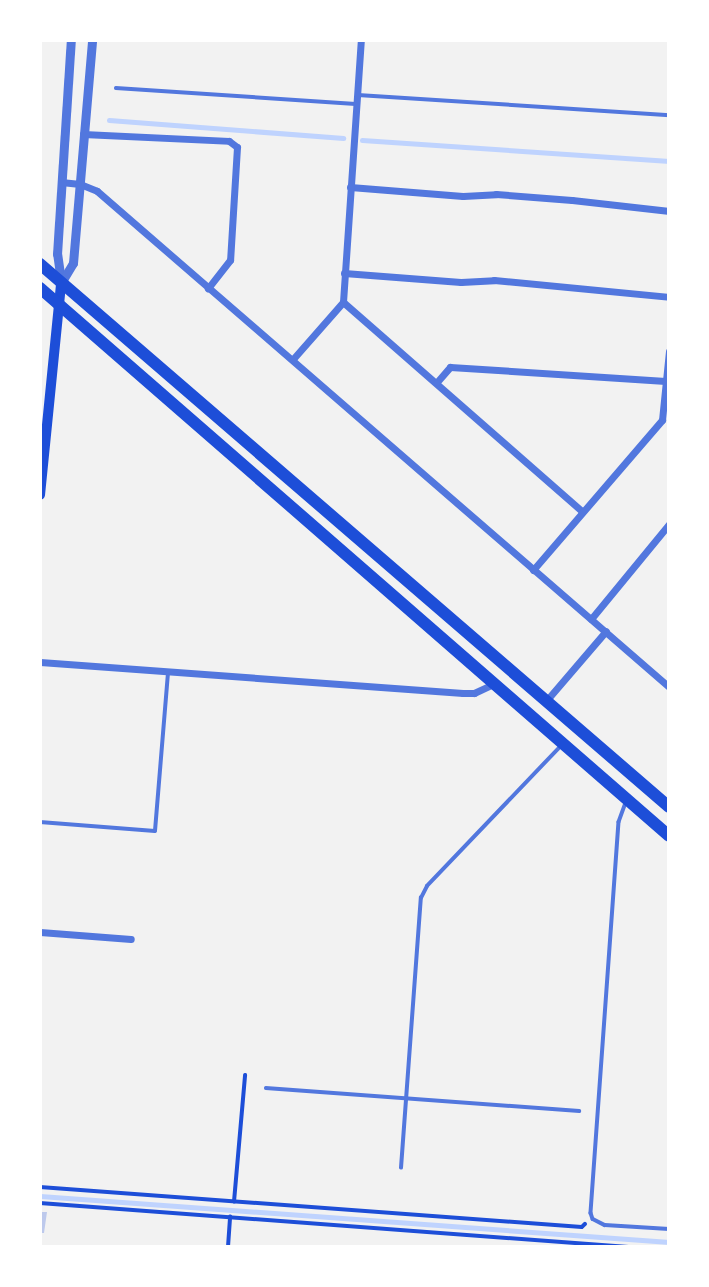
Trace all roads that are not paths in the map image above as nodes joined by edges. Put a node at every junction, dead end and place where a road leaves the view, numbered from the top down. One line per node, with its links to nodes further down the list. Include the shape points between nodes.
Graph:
1 (71, 40): 9 (street)
2 (92, 40): 8 (street)
3 (362, 40): 5 (street)
4 (116, 88): 6 (lane)
5 (358, 95): 6 (street); 7 (lane)
6 (355, 104): 11 (street)
7 (669, 115)
8 (83, 134): 10 (street); 16 (street, via 229,141 237,147 230,260)
9 (61, 182): 10 (street); 15 (street, via 57,254)
10 (80, 184): 15 (street, via 73,263); 16 (street, via 97,191)
11 (350, 187): 12 (street, via 463,196 496,194); 14 (street)
12 (669, 211)
13 (42, 266): 15 (highway)
14 (344, 273): 18 (street, via 506,281); 19 (street)
15 (61, 283): 20 (main road); 35 (highway)
16 (208, 288): 22 (street)
17 (41, 289): 20 (highway)
18 (669, 297)
19 (343, 302): 22 (street); 24 (street)
20 (58, 306): 25 (main road); 33 (highway)
21 (669, 351): 23 (street)
22 (293, 359): 28 (street)
23 (666, 381): 24 (street, via 450,367); 26 (street, via 663,421)
24 (437, 382): 26 (street)
25 (40, 495)
26 (582, 511): 28 (street)
27 (669, 524): 29 (street)
28 (533, 570): 29 (street)
29 (591, 619): 30 (street)
30 (606, 631): 34 (street); 35 (street)
31 (40, 662): 32 (street)
32 (168, 671): 33 (street, via 463,694); 39 (lane, via 155,831)
33 (493, 684): 36 (highway)
34 (669, 687)
35 (546, 701): 38 (highway)
36 (562, 744): 37 (highway); 44 (lane, via 427,886 421,898)
37 (627, 801): 40 (highway); 47 (lane, via 619,822 591,1206 593,1219 606,1225)
38 (669, 807)
39 (40, 822)
40 (669, 836)
41 (40, 932): 42 (street)
42 (131, 939)
43 (266, 1088): 44 (lane)
44 (406, 1098): 45 (lane); 46 (lane)
45 (579, 1111)
46 (401, 1168)
47 (669, 1229)

